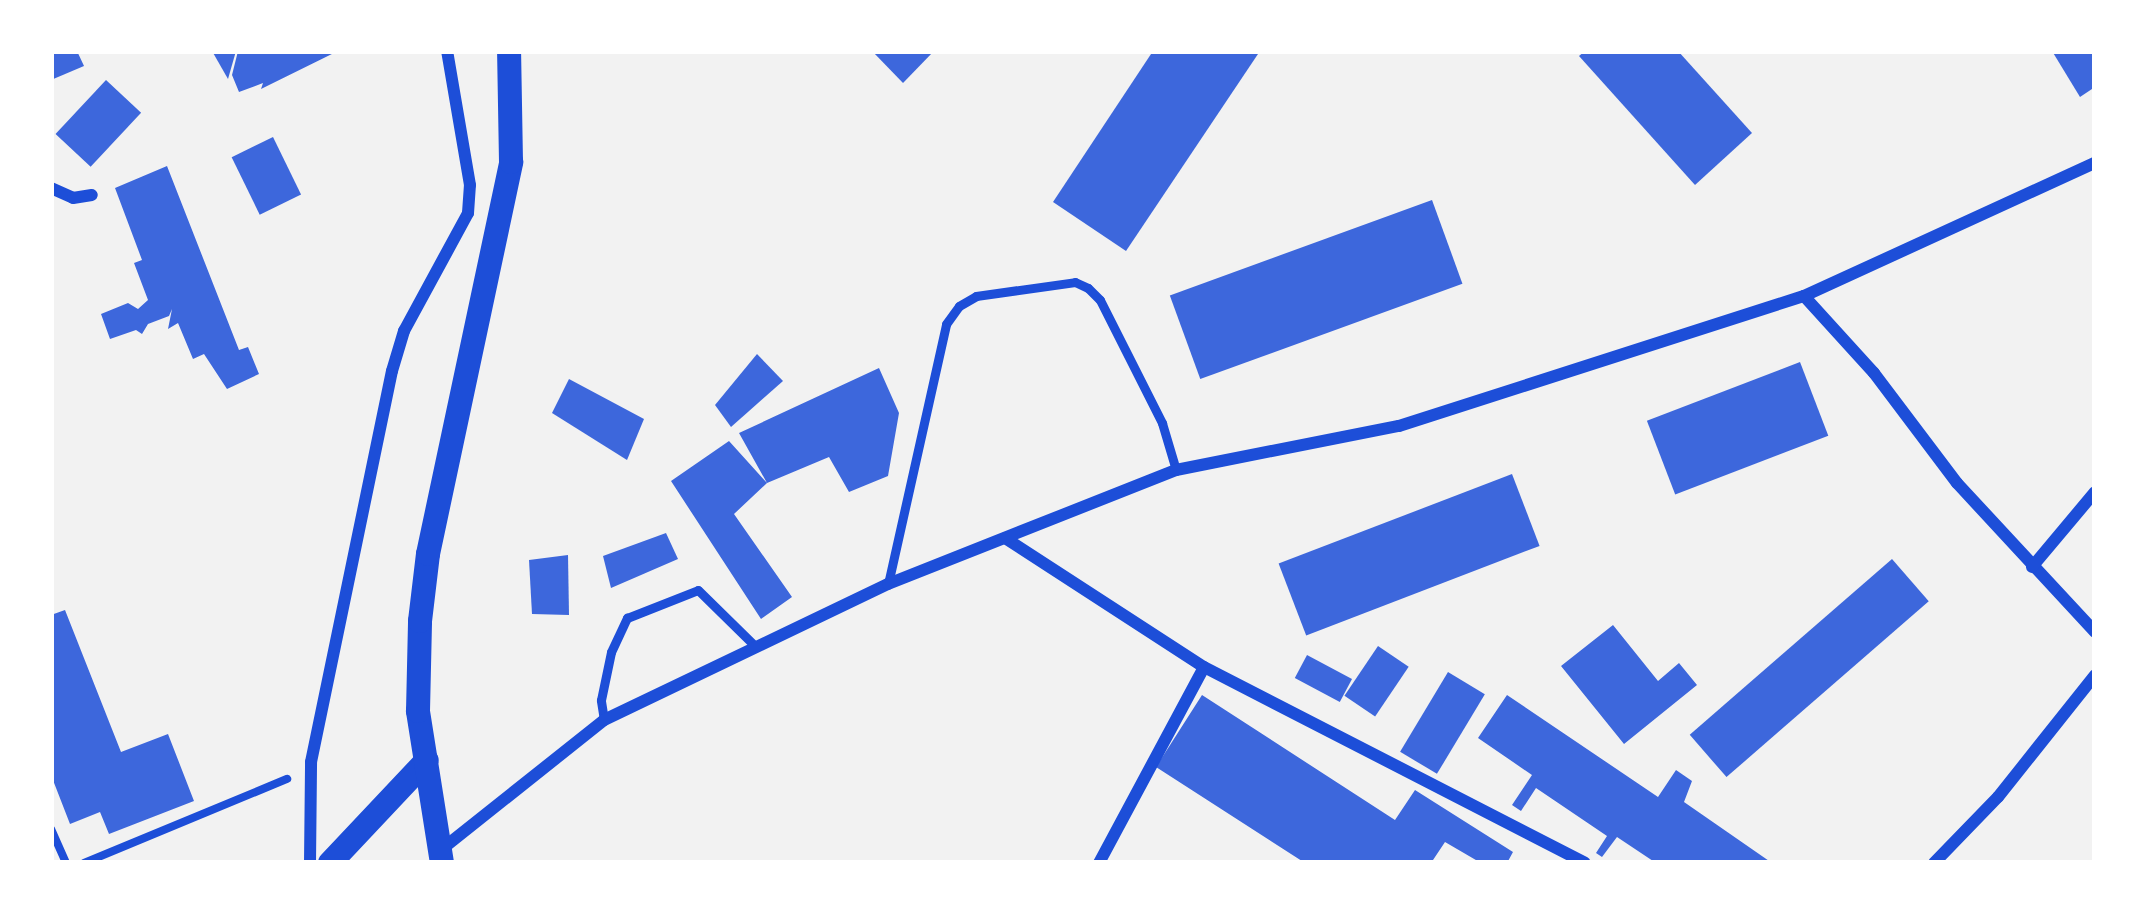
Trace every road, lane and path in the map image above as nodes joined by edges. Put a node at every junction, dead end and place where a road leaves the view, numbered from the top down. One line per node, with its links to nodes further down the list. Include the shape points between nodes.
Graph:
1 (447, 51): 18 (street, via 468,213 404,331 392,371)
2 (508, 51): 17 (main road, via 511,162 428,554 418,711)
3 (2095, 163): 6 (street)
4 (51, 188): 5 (street, via 73,198)
5 (92, 195)
6 (1804, 296): 7 (street, via 1399,426); 10 (street)
7 (1176, 470): 9 (street); 11 (lane, via 1162,423 1088,288 1075,282 976,296 946,324)
8 (2095, 492): 10 (street)
9 (1005, 538): 11 (street); 14 (street)
10 (2032, 567): 12 (street)
11 (888, 584): 13 (street)
12 (2095, 632)
13 (756, 647): 16 (street); 16 (lane, via 698,590 627,618 611,652)
14 (1204, 667): 20 (street); 26 (street)
15 (2095, 675): 29 (street)
16 (604, 720): 21 (street)
17 (427, 760): 21 (main road); 25 (main road)
18 (311, 762): 23 (path, via 280,785); 24 (street)
19 (51, 829): 22 (path)
20 (1557, 849): 27 (street); 28 (street)
21 (441, 857)
22 (66, 863)
23 (83, 863)
24 (310, 863)
25 (330, 863)
26 (1099, 863)
27 (1549, 863)
28 (1585, 863)
29 (1934, 863)

